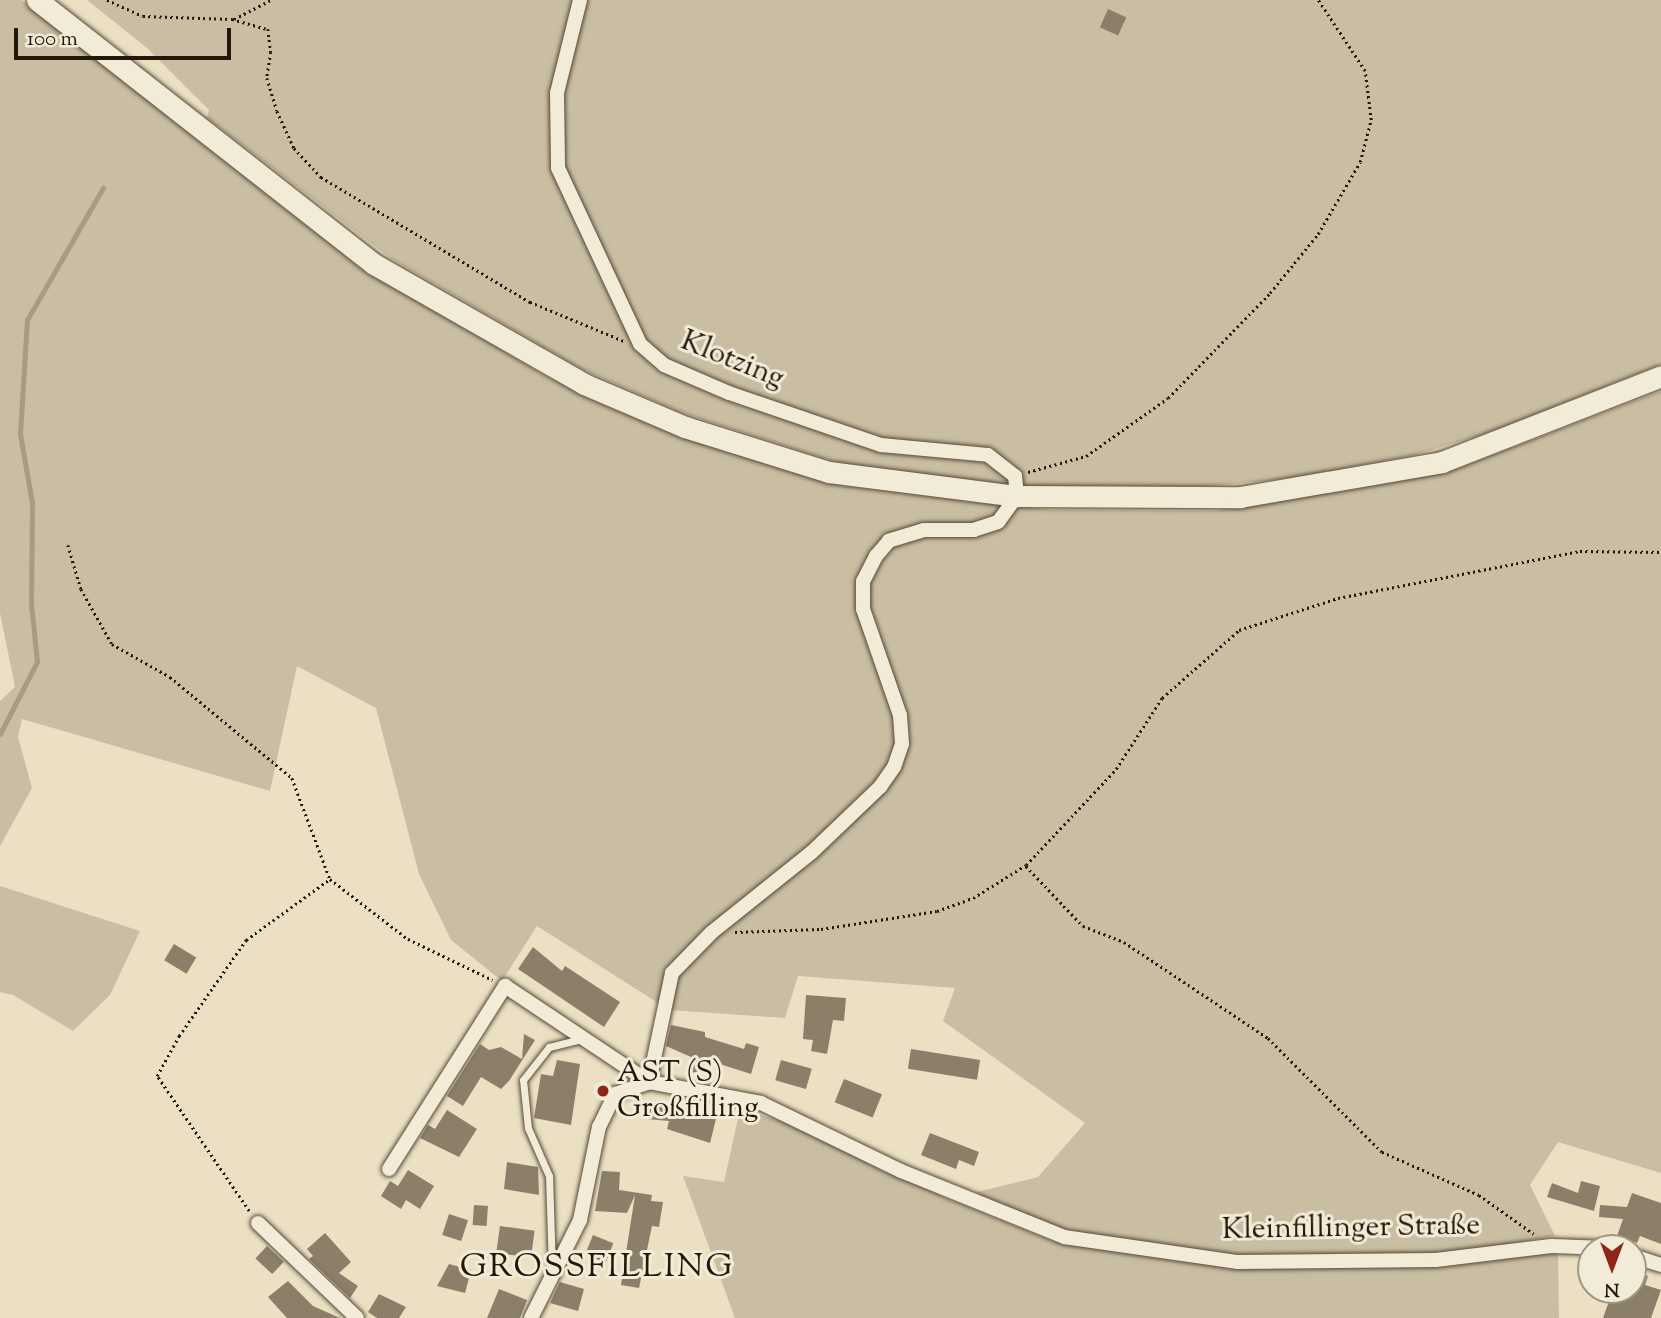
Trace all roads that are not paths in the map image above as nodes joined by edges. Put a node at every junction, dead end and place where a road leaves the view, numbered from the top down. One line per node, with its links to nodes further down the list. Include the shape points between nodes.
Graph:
1 (37, 0): 4 (main road, via 374,264 584,384 685,427 829,471)
2 (580, 0): 4 (street, Klotzing, via 557,93 558,168 640,344 664,365 729,393 881,445 988,455)
3 (1661, 376): 4 (main road, via 1442,462 1240,497)
4 (1016, 486): 6 (street, via 998,522 974,530 924,530 889,541 876,556 863,581 863,609 900,715 902,744 894,767 880,787 812,852 711,933 672,974)
5 (580, 1039): 6 (street); 7 (street, via 505,986); 10 (lane, via 549,1047 523,1080 528,1128 549,1176)
6 (649, 1082): 9 (street, Kleinfillinger Straße, via 761,1103 901,1171 1064,1237 1238,1262 1436,1260); 10 (street, via 615,1094 599,1128 580,1220)
7 (389, 1169)
8 (258, 1223): 11 (street)
9 (1577, 1247)
10 (552, 1270): 12 (street)
11 (357, 1318)
12 (531, 1318)

